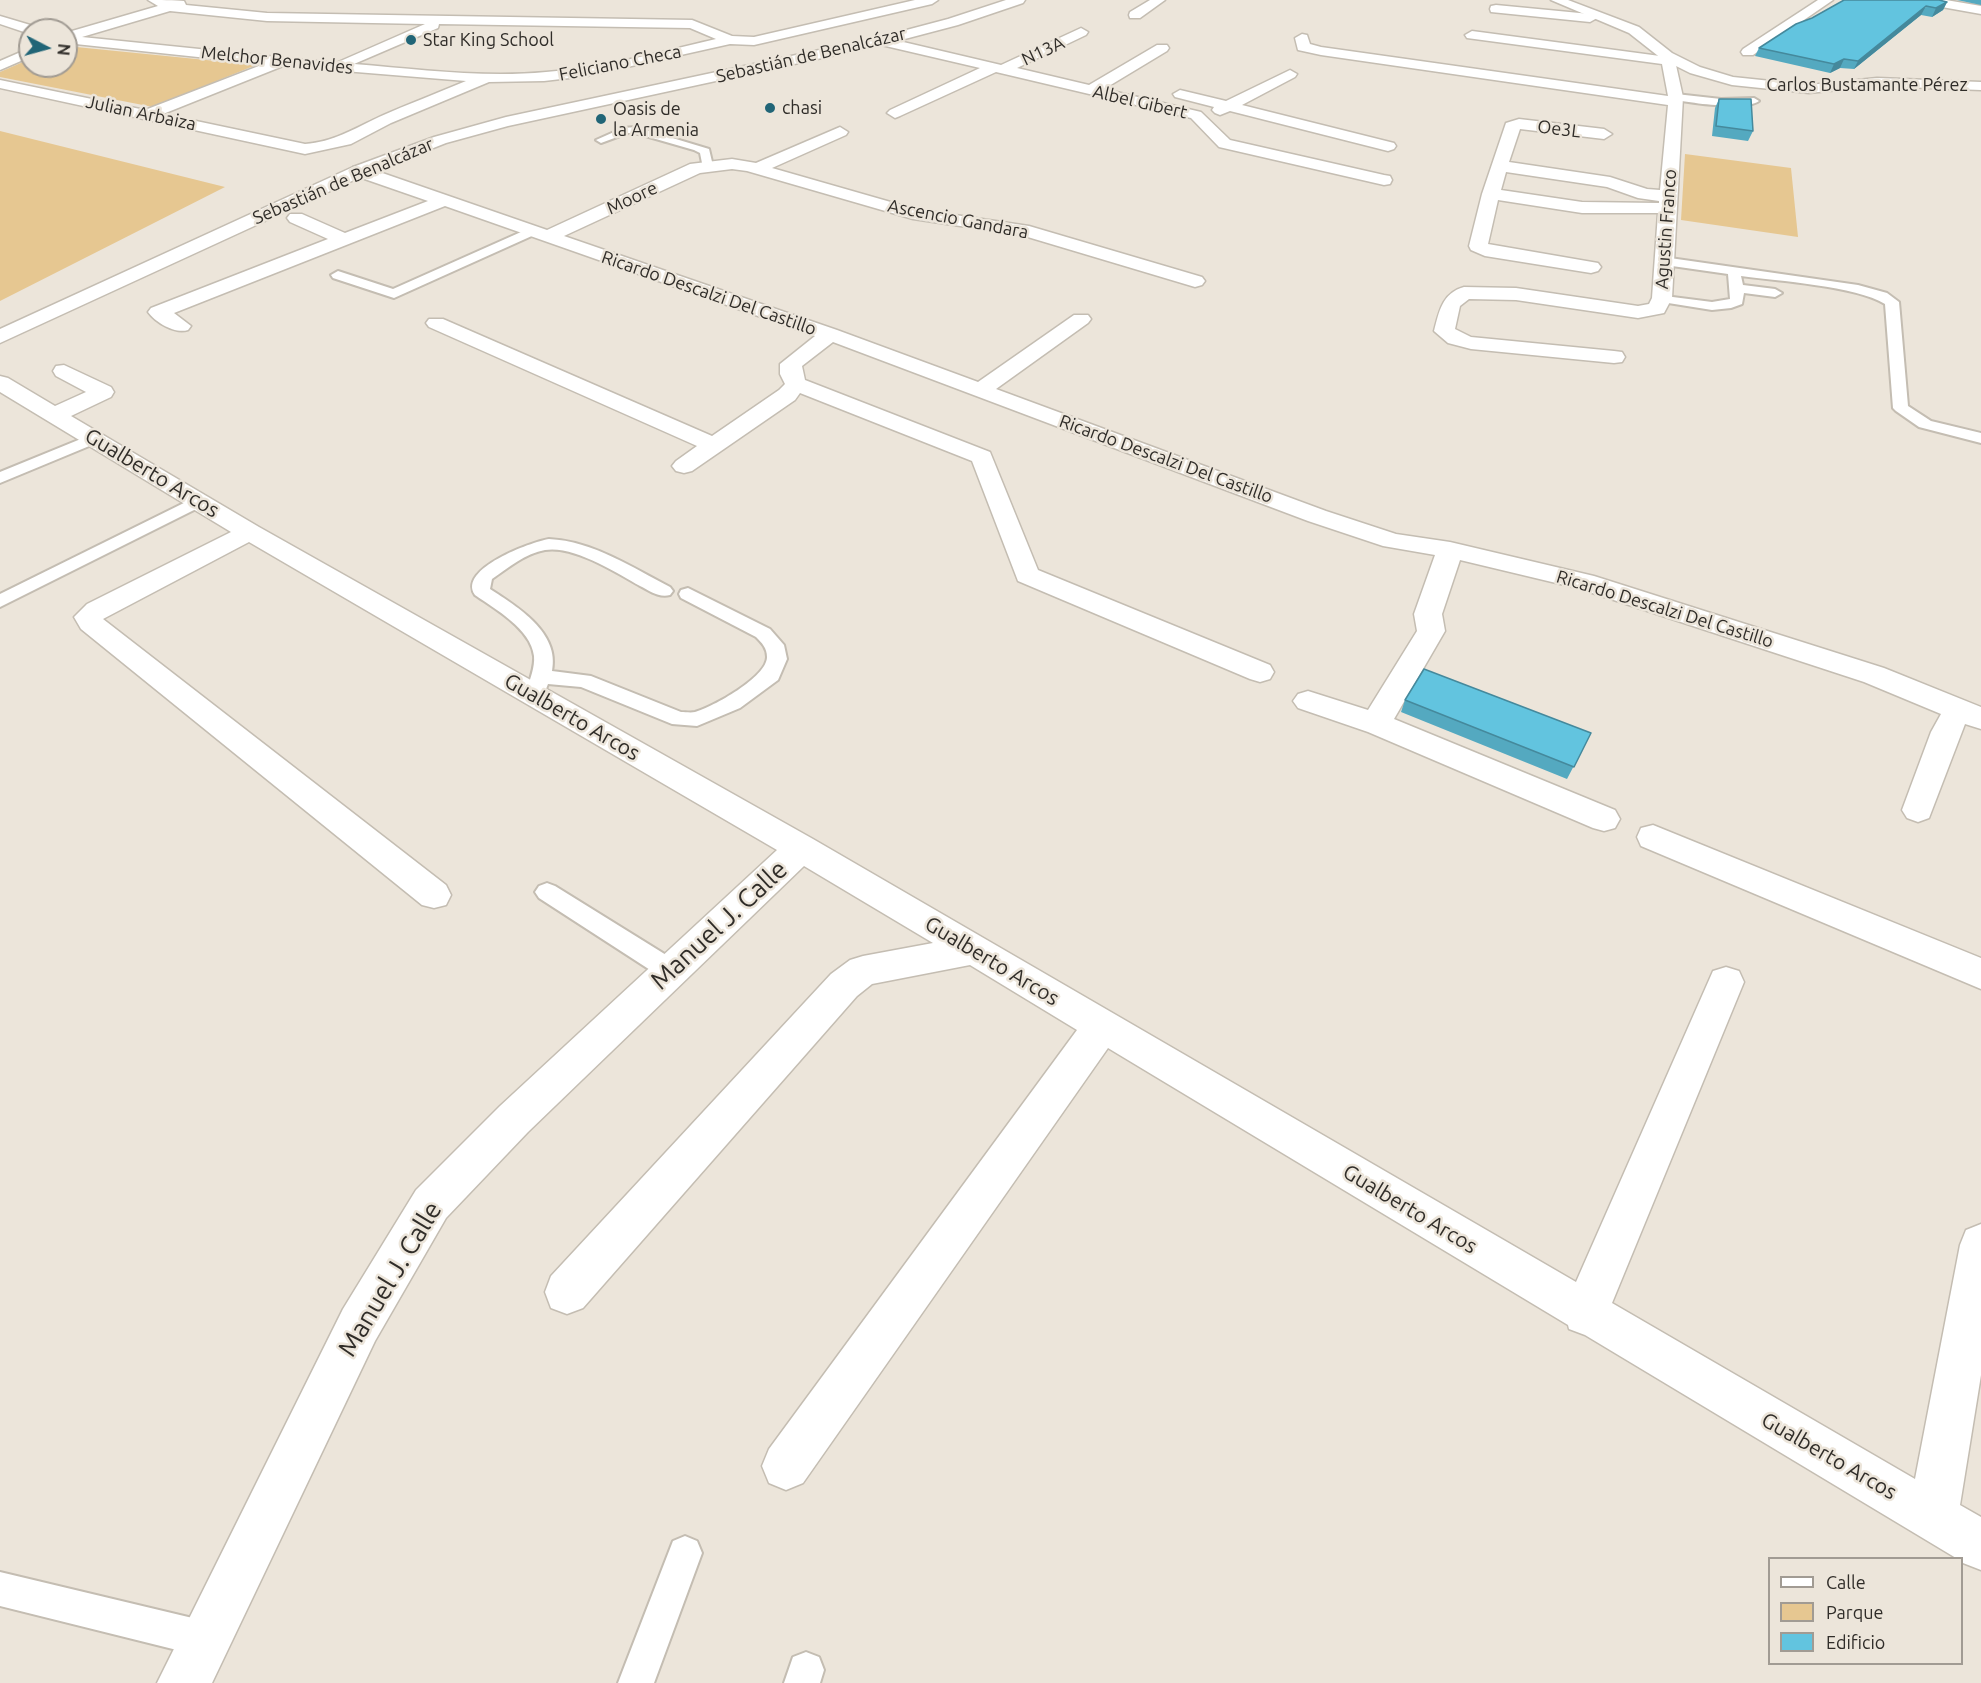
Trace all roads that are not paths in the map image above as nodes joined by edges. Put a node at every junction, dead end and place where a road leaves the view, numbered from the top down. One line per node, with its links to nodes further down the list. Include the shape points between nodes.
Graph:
1 (154, 0): 10 (street)
2 (193, 0): 10 (street)
3 (932, 0): 14 (street, Feliciano Checa)
4 (1019, 0): 26 (street, Sebastián de Benalcázar)
5 (1159, 0): 15 (street)
6 (1557, 0): 30 (street, Carlos Bustamante Pérez, via 1634,30)
7 (1827, 0): 28 (street)
8 (1925, 0): 13 (street)
9 (856, 5): 14 (street)
10 (170, 7): 18 (street, via 267,17); 21 (street)
11 (471, 8): 18 (street)
12 (1496, 9): 16 (street)
13 (1981, 10)
14 (878, 14): 25 (street, Feliciano Checa, via 754,41)
15 (1135, 15)
16 (1590, 18)
17 (0, 20): 19 (street)
18 (445, 20): 25 (street, via 692,24); 33 (street)
19 (18, 26)
20 (1081, 32): 34 (street, N13A)
21 (78, 34)
22 (1472, 34): 30 (street)
23 (1302, 38): 43 (street, via 1303,47 1321,51)
24 (78, 39): 31 (street, Melchor Benavides)
25 (730, 40): 37 (street, Feliciano Checa, via 588,72)
26 (882, 40): 34 (street, Albel Gibert); 57 (street, Sebastián de Benalcázar, via 472,130)
27 (1162, 48): 40 (street)
28 (1748, 52)
29 (18, 58): 32 (street)
30 (1668, 59): 39 (street, Carlos Bustamante Pérez, via 1713,76 1781,88 1877,82); 43 (street, Agustin Franco)
31 (282, 61): 33 (street, Melchor Benavides); 47 (street)
32 (0, 66)
33 (336, 66): 37 (street, Melchor Benavides)
34 (999, 68): 35 (street, N13A); 40 (street, Albel Gibert)
35 (979, 74): 42 (street); 46 (street, N13A)
36 (1290, 74): 45 (street)
37 (487, 78): 52 (street, Feliciano Checa, via 333,145 305,149)
38 (0, 84): 47 (street, Julian Arbaiza)
39 (1981, 86)
40 (1092, 90): 48 (street, Albel Gibert)
41 (1167, 91): 45 (street)
42 (1059, 92)
43 (1675, 99): 44 (lane); 61 (street, Agustin Franco)
44 (1754, 101)
45 (1228, 107): 48 (street); 53 (street)
46 (895, 113)
47 (150, 114): 52 (street, Julian Arbaiza)
48 (1204, 119): 58 (street, Albel Gibert, via 1217,140 1225,144)
49 (840, 132): 56 (street)
50 (1604, 134): 55 (street, Oe3L, via 1514,124)
51 (601, 140): 54 (lane, via 636,130 705,151)
52 (281, 144)
53 (1388, 146)
54 (713, 165): 56 (street, Ascencio Gandara); 63 (street, Moore, via 696,168)
55 (1500, 166): 59 (street); 61 (street, via 1610,182)
56 (755, 169): 69 (street, Ascencio Gandara, via 914,214 1023,230)
57 (359, 171): 60 (street, Ricardo Descalzi Del Castillo); 81 (street, Sebastián de Benalcázar)
58 (1384, 180)
59 (1491, 194): 61 (street, via 1611,209); 66 (street, via 1479,249)
60 (443, 201): 63 (street, Ricardo Descalzi Del Castillo); 64 (street)
61 (1667, 203): 65 (street, Agustin Franco)
62 (296, 218): 64 (street)
63 (538, 235): 68 (lane, via 394,294); 79 (street, Ricardo Descalzi Del Castillo)
64 (343, 239): 78 (street, via 158,312)
65 (1663, 261): 67 (lane); 72 (street, Agustin Franco)
66 (1591, 267)
67 (1733, 271): 70 (lane); 74 (lane, via 1858,289)
68 (338, 275)
69 (1195, 281)
70 (1737, 288): 71 (lane); 72 (lane, via 1737,301 1726,307)
71 (1791, 295)
72 (1662, 298): 73 (street, Agustin Franco, via 1657,309 1638,312)
73 (1560, 300): 80 (street); 80 (street, Agustin Franco, via 1464,293 1451,304 1444,331 1463,342)
74 (1892, 302): 75 (lane); 89 (lane, via 1901,408 1925,424)
75 (1862, 305)
76 (1081, 319): 87 (street)
77 (436, 323): 91 (street)
78 (181, 326)
79 (830, 334): 82 (street, Ricardo Descalzi Del Castillo); 85 (street, via 791,364)
80 (1553, 334): 83 (street)
81 (0, 337)
82 (856, 344): 85 (street); 87 (street, Ricardo Descalzi Del Castillo)
83 (1614, 357)
84 (64, 371): 88 (street, via 103,392)
85 (794, 379): 91 (street, via 781,400); 100 (street, via 982,457 1027,575)
86 (0, 383): 88 (street, Gualberto Arcos)
87 (980, 390): 96 (street, Ricardo Descalzi Del Castillo, via 1317,516 1392,541)
88 (54, 415): 90 (street, Gualberto Arcos)
89 (1981, 438)
90 (93, 439): 93 (lane); 94 (street, Gualberto Arcos)
91 (713, 445): 92 (street)
92 (684, 466)
93 (0, 478)
94 (198, 501): 95 (street, Gualberto Arcos); 99 (lane)
95 (250, 531): 101 (street, Gualberto Arcos); 110 (street, via 97,610 88,617 91,623)
96 (1450, 550): 103 (street, Ricardo Descalzi Del Castillo, via 1585,582 1874,675); 104 (street, via 1428,614 1431,631 1378,717)
97 (664, 591): 101 (lane, via 561,544 534,547 486,575 481,591 514,615 536,639 544,656)
98 (688, 594): 101 (lane, via 763,633 774,645 777,659 771,675 733,703 697,719 679,719 584,681)
99 (0, 601)
100 (1260, 672)
101 (538, 686): 108 (street, Gualberto Arcos)
102 (1308, 700): 104 (street)
103 (1969, 714): 105 (street, via 1946,732)
104 (1379, 725): 106 (street)
105 (1918, 810)
106 (1604, 819)
107 (1653, 837): 113 (street)
108 (801, 848): 111 (street, Gualberto Arcos); 112 (street, Manuel J. Calle)
109 (548, 892): 112 (lane)
110 (434, 895)
111 (974, 950): 115 (street, Gualberto Arcos); 117 (street, via 863,971 844,985)
112 (670, 970): 124 (street, Manuel J. Calle, via 430,1204 359,1325)
113 (1981, 974)
114 (1726, 982): 118 (street)
115 (1102, 1026): 118 (street, Gualberto Arcos); 119 (street)
116 (1981, 1245): 120 (street)
117 (567, 1292)
118 (1585, 1312): 120 (street, Gualberto Arcos)
119 (786, 1466)
120 (1933, 1516): 121 (street, Gualberto Arcos)
121 (1981, 1545)
122 (685, 1553): 126 (lane)
123 (0, 1589): 124 (lane)
124 (205, 1639): 125 (street, Manuel J. Calle)
125 (183, 1683)
126 (636, 1683)

